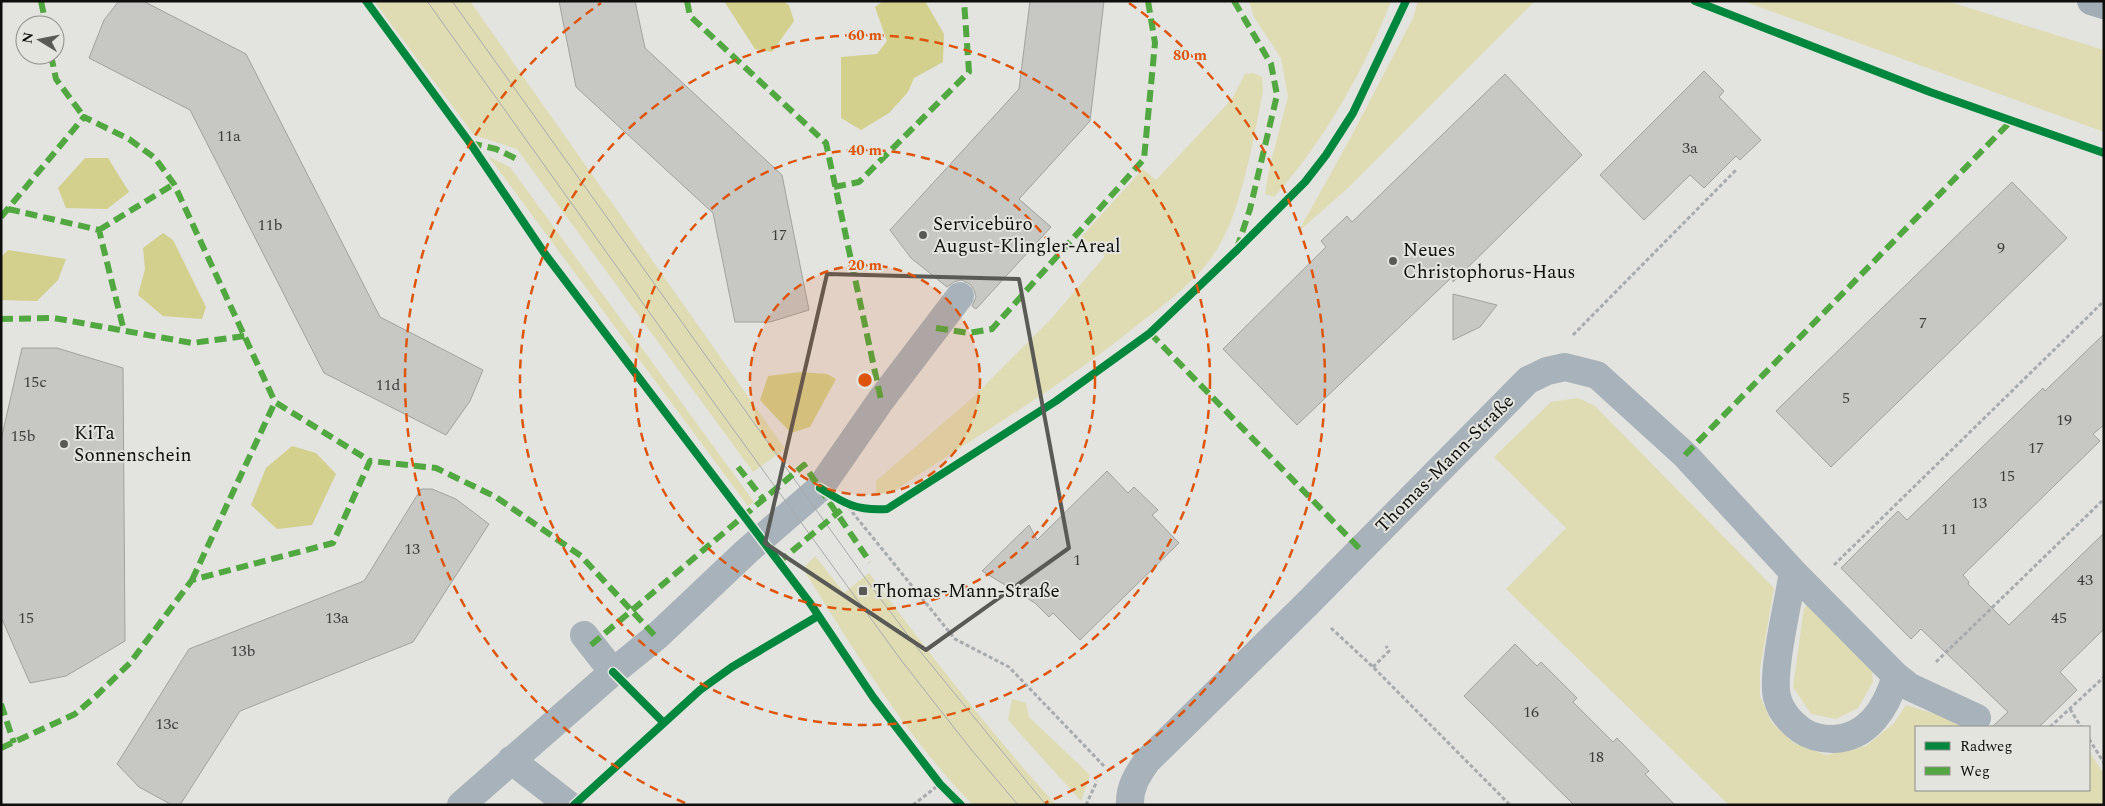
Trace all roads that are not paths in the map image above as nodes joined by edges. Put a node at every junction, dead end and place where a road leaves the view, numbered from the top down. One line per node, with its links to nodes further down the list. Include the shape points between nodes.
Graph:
1 (2091, 1): 2 (highway)
2 (2104, 5)
3 (960, 296): 6 (street, via 881,400 820,488)
4 (1802, 580): 7 (street, Thomas-Mann-Straße); 7 (street, via 1776,672 1777,696 1786,716 1810,736 1838,739 1855,734 1878,715 1890,694); 10 (street, Thomas-Mann-Straße, via 1685,455 1597,375 1565,367 1547,370 1528,380 1147,761 1137,776)
5 (584, 635): 6 (street)
6 (613, 672): 9 (street)
7 (1903, 681): 8 (street)
8 (1976, 718)
9 (511, 760): 11 (street); 12 (street)
10 (1131, 797)
11 (461, 805)
12 (570, 805)

